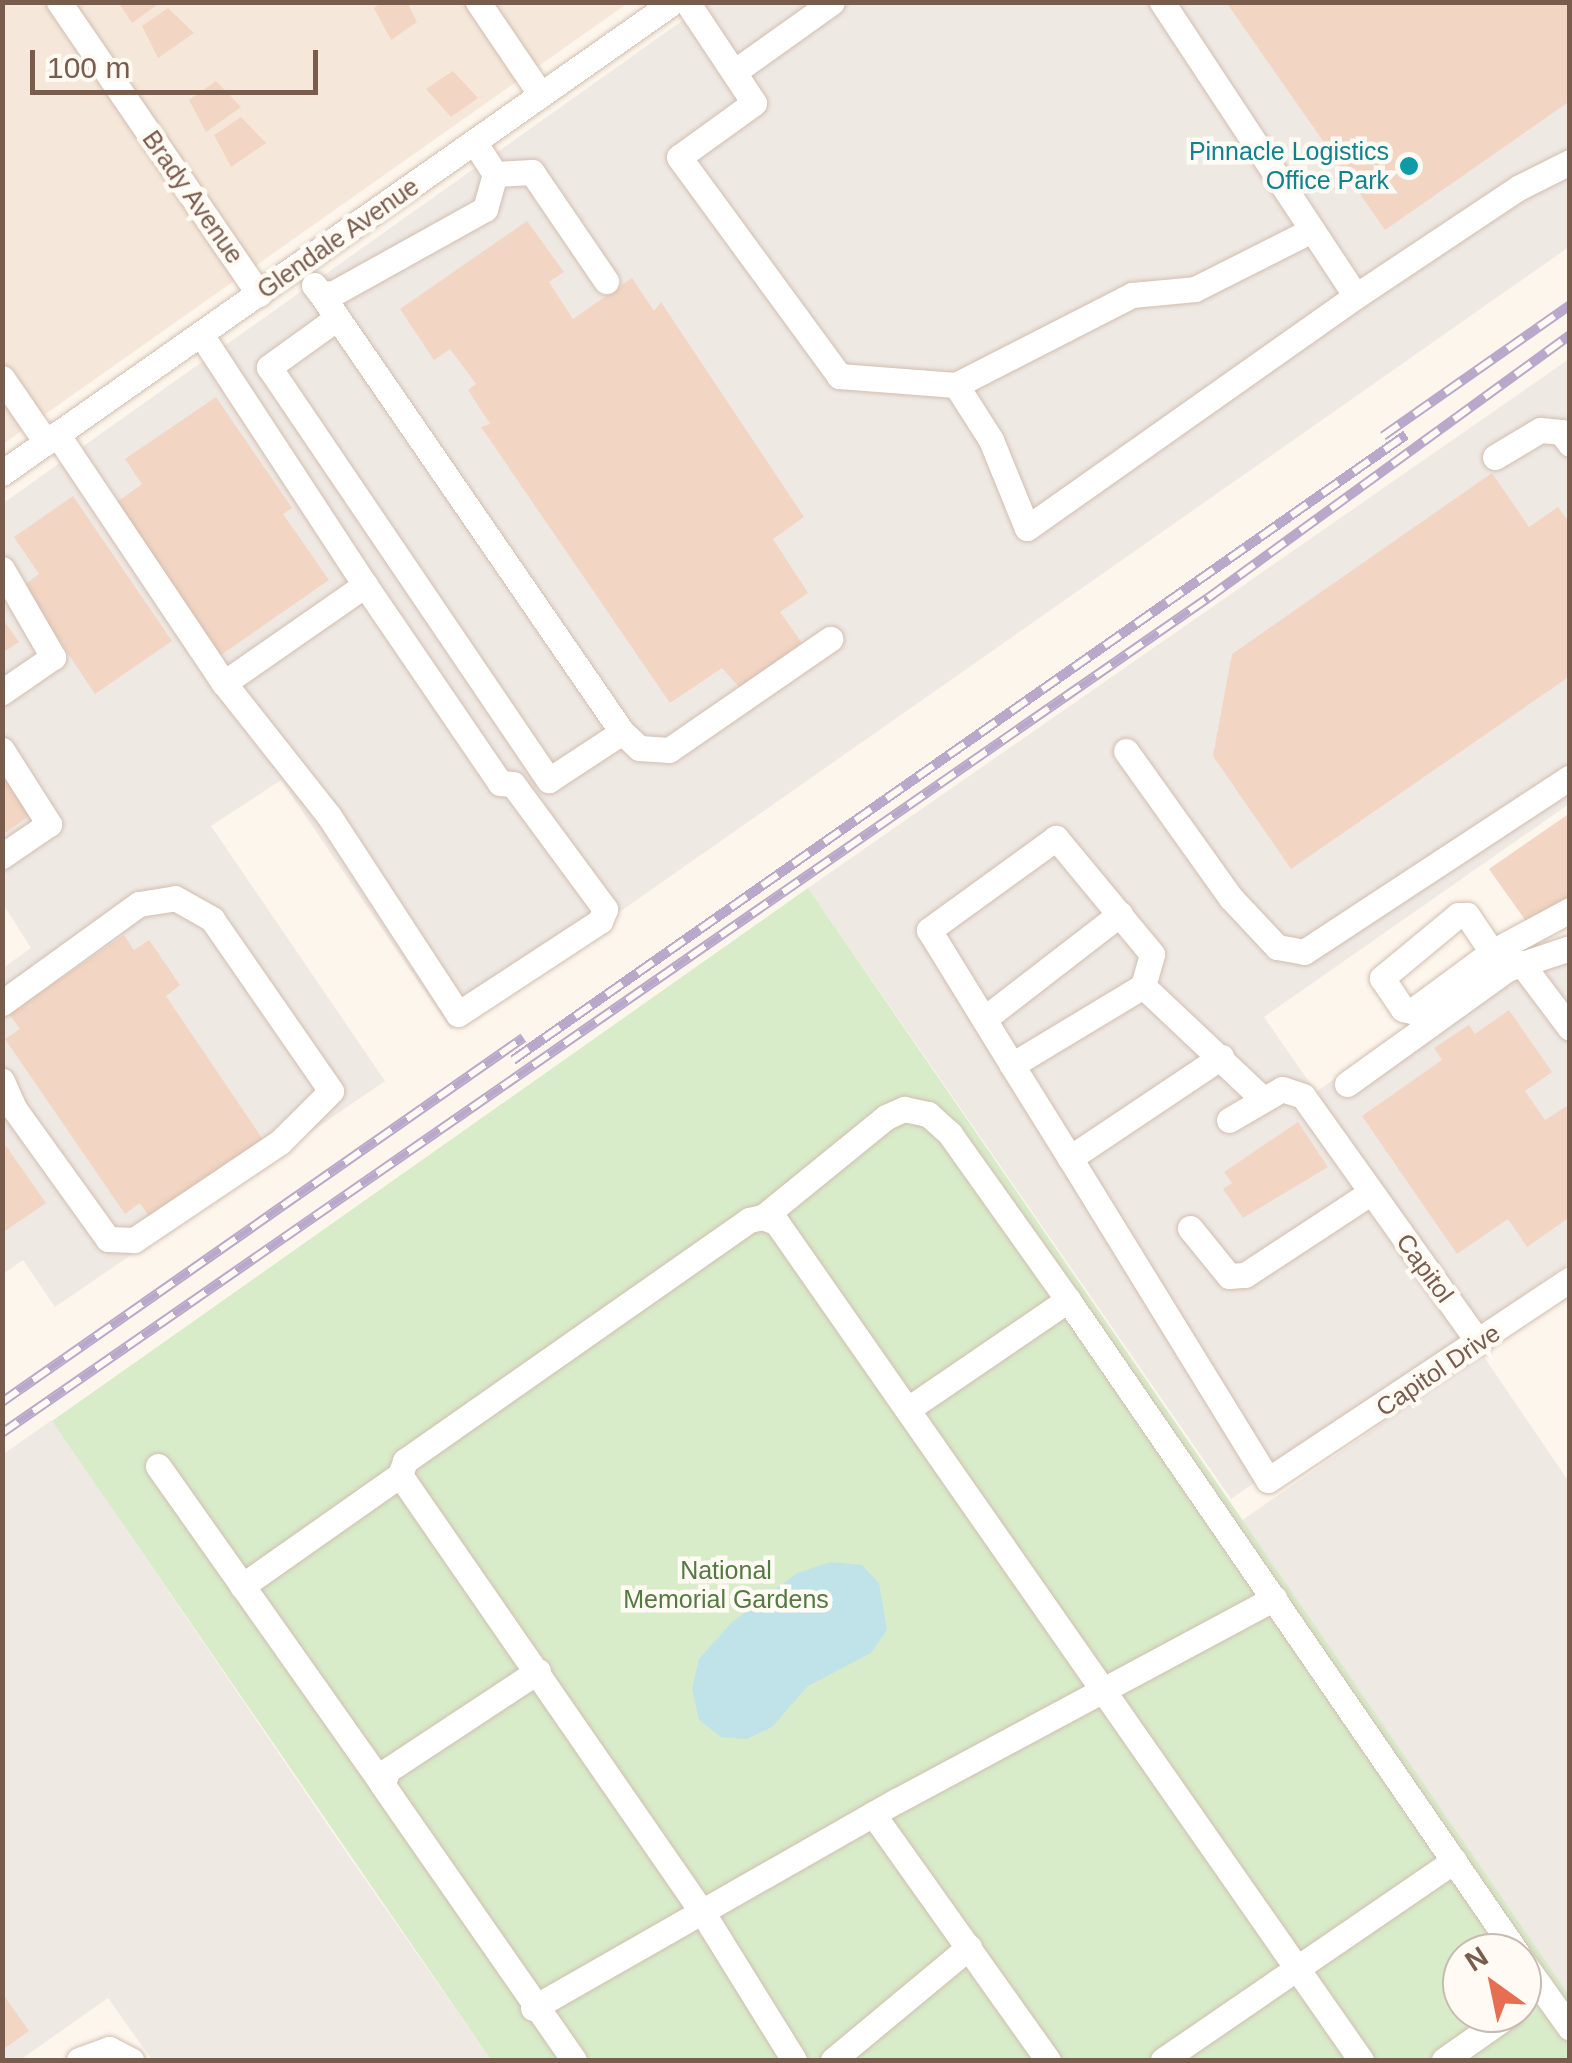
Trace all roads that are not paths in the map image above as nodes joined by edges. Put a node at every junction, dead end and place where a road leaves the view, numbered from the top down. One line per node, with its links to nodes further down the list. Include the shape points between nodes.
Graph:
1 (59, 2): 15 (street, Brady Avenue)
2 (478, 2): 8 (street)
3 (673, 2): 8 (street, Glendale Avenue)
4 (687, 2): 7 (street)
5 (832, 2): 7 (street)
6 (1162, 2): 12 (street)
7 (734, 72): 21 (street, via 754,103 679,158 838,376)
8 (541, 96): 9 (street, Glendale Avenue)
9 (474, 142): 11 (street); 13 (street, Glendale Avenue)
10 (1570, 162): 17 (street)
11 (495, 174): 14 (street, via 532,172); 16 (street, via 486,209 334,293)
12 (1312, 230): 17 (street); 21 (street, via 1195,290 1132,295)
13 (298, 266): 15 (street, Glendale Avenue); 16 (street)
14 (606, 281)
15 (259, 294): 19 (street, Glendale Avenue)
16 (321, 294): 18 (street)
17 (1356, 296): 21 (street, via 1027,528 991,440)
18 (338, 318): 31 (street); 31 (street, via 269,367 549,780)
19 (200, 334): 22 (street, Glendale Avenue); 27 (street)
20 (2, 378): 22 (street)
21 (956, 385)
22 (52, 438): 25 (street, Glendale Avenue); 29 (street)
23 (1570, 444): 24 (street, via 1561,432 1540,430)
24 (1494, 457)
25 (2, 473)
26 (2, 569): 30 (street, via 53,657)
27 (365, 585): 29 (street); 29 (street, via 500,784 513,784 605,909 600,921 458,1014 370,878)
28 (830, 638): 31 (street, via 669,750 640,748)
29 (224, 683)
30 (2, 692)
31 (622, 732)
32 (2, 750): 35 (street, via 49,824)
33 (1126, 751): 34 (street, via 1231,898 1277,947 1304,952)
34 (1570, 777)
35 (2, 856)
36 (1570, 910): 39 (street)
37 (1120, 914): 41 (street, via 1152,954); 43 (street); 43 (street, via 1056,838 930,930)
38 (1570, 948): 40 (street)
39 (1492, 952)
40 (1521, 963): 44 (street); 48 (street)
41 (1143, 986): 45 (street); 46 (street)
42 (2, 1003): 47 (street, via 139,904 174,898 212,919 331,1091 280,1142 134,1240 108,1239 14,1108)
43 (984, 1019): 46 (street)
44 (1570, 1028)
45 (1221, 1057): 49 (street); 51 (street)
46 (1012, 1064): 51 (street)
47 (2, 1081)
48 (1347, 1084)
49 (1262, 1098): 50 (street); 52 (street, Capitol, via 1282,1089 1303,1096)
50 (1229, 1120)
51 (1070, 1158): 57 (street, Capitol Drive, via 1268,1480)
52 (1370, 1193): 54 (street, via 1245,1275 1229,1276); 57 (street, Capitol)
53 (764, 1217): 56 (street, via 886,1117 904,1108 928,1114 950,1134); 58 (street, via 777,1223); 60 (street, via 749,1220 405,1461)
54 (1190, 1228)
55 (1570, 1279): 57 (street, Capitol Drive)
56 (1068, 1300): 58 (street); 62 (street)
57 (1480, 1343)
58 (908, 1410): 64 (street)
59 (158, 1466): 61 (street)
60 (400, 1475): 61 (street); 63 (street)
61 (242, 1586): 65 (street)
62 (1274, 1598): 64 (street); 67 (street)
63 (538, 1670): 65 (street, via 388,1770); 68 (street)
64 (1107, 1692): 66 (street); 71 (street)
65 (382, 1784): 73 (street)
66 (873, 1814): 68 (street); 70 (street)
67 (1454, 1862): 69 (street); 71 (street)
68 (704, 1915): 73 (street); 79 (street)
69 (1502, 1933)
70 (969, 1947): 80 (street); 81 (street)
71 (1297, 1968): 82 (street); 83 (street)
72 (1542, 2006): 74 (street)
73 (533, 2008): 78 (street)
74 (1570, 2028)
75 (1483, 2033): 84 (street)
76 (79, 2060): 77 (street, via 109,2049)
77 (131, 2060)
78 (574, 2060)
79 (794, 2060)
80 (833, 2060)
81 (1048, 2060)
82 (1163, 2060)
83 (1361, 2060)
84 (1444, 2060)

